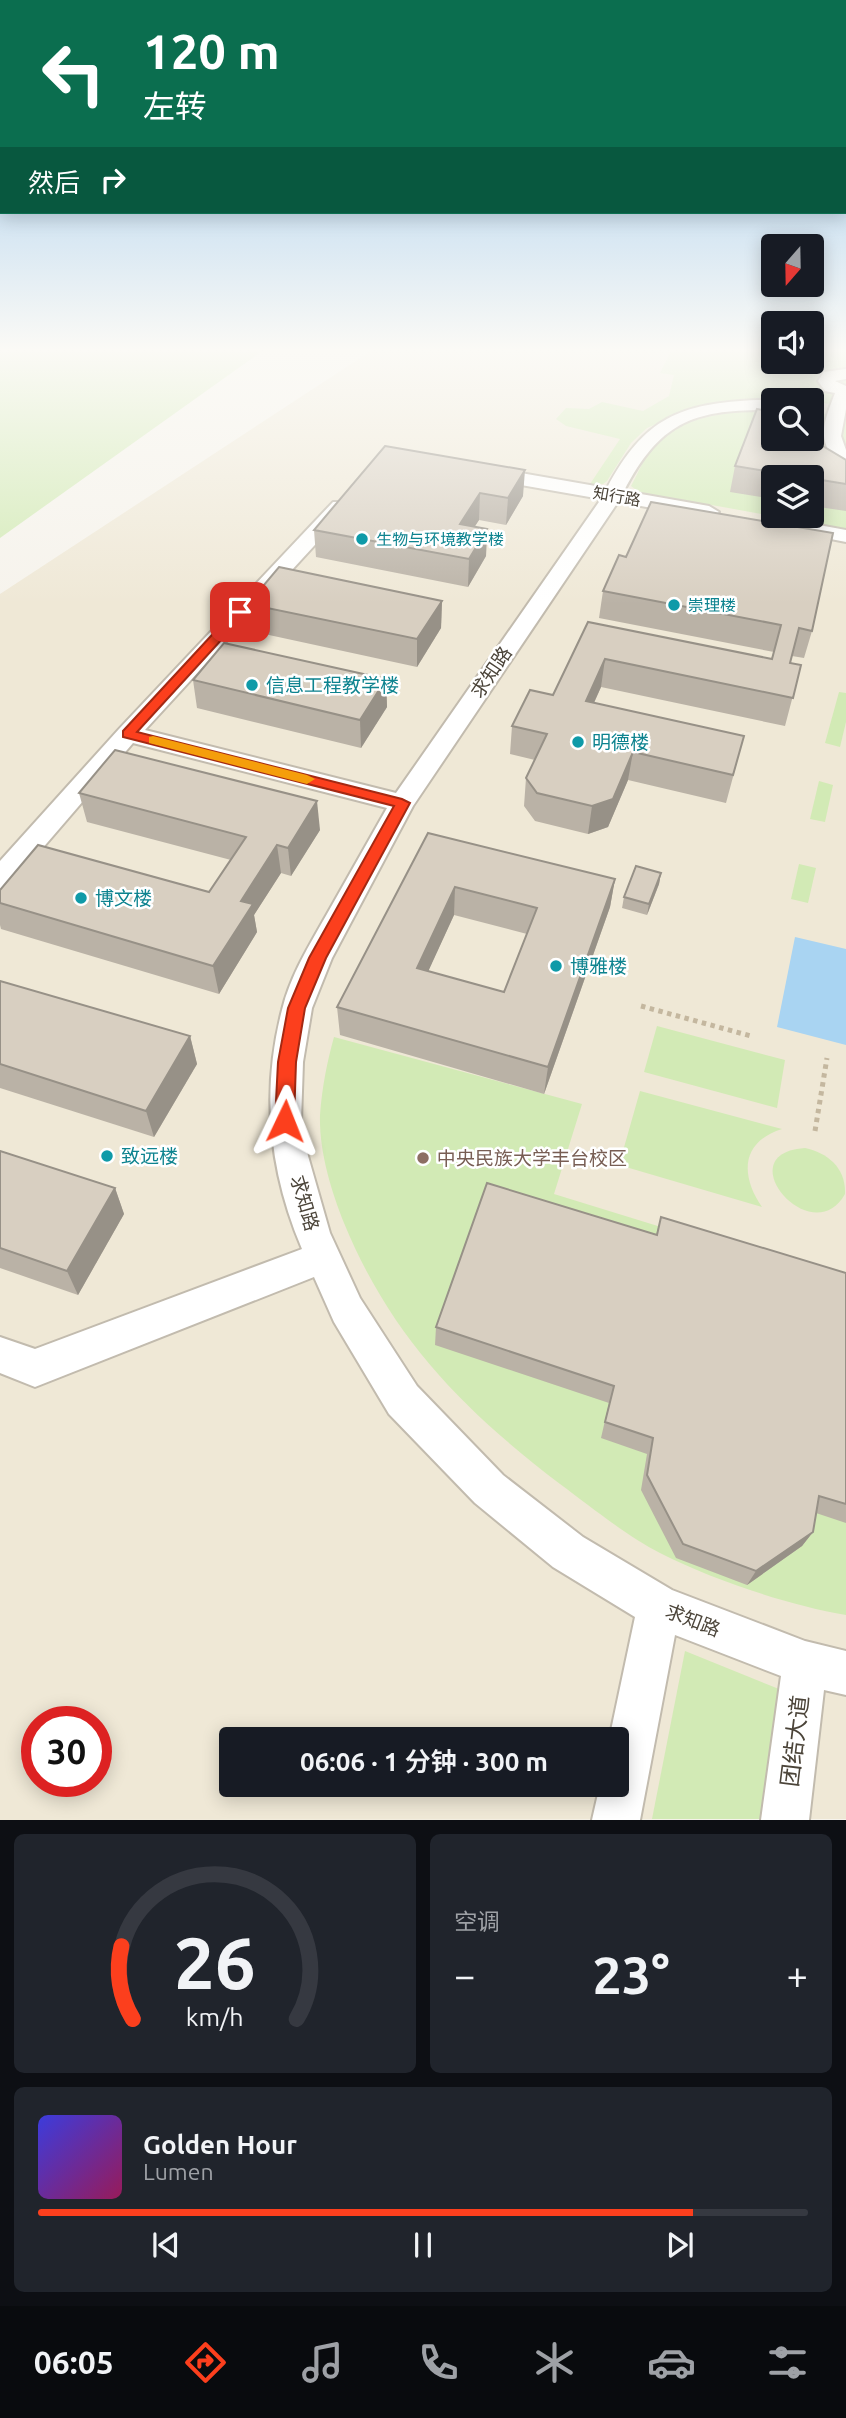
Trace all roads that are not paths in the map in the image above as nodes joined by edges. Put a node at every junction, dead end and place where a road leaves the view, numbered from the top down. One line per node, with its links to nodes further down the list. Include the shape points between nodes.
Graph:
1 (654, 434): 6 (street, 求知路, via 636,453)
2 (830, 434): 3 (street, via 836,452)
3 (846, 462)
4 (467, 469): 6 (street, 知行路)
5 (351, 494): 10 (street)
6 (613, 495): 7 (street, 知行路); 11 (street, 求知路)
7 (722, 514)
8 (800, 528): 9 (street)
9 (846, 536)
10 (128, 734): 11 (street); 12 (street)
11 (402, 803): 13 (street, 求知路, via 317,958 297,1008 287,1062 287,1132)
12 (0, 879)
13 (323, 1257): 14 (street, via 35,1368); 15 (street, 求知路, via 347,1310 403,1400 489,1489 568,1552)
14 (0, 1355)
15 (659, 1607): 16 (street, 求知路); 17 (street)
16 (825, 1668): 18 (street, 团结大道)
17 (616, 1819)
18 (785, 1819)

